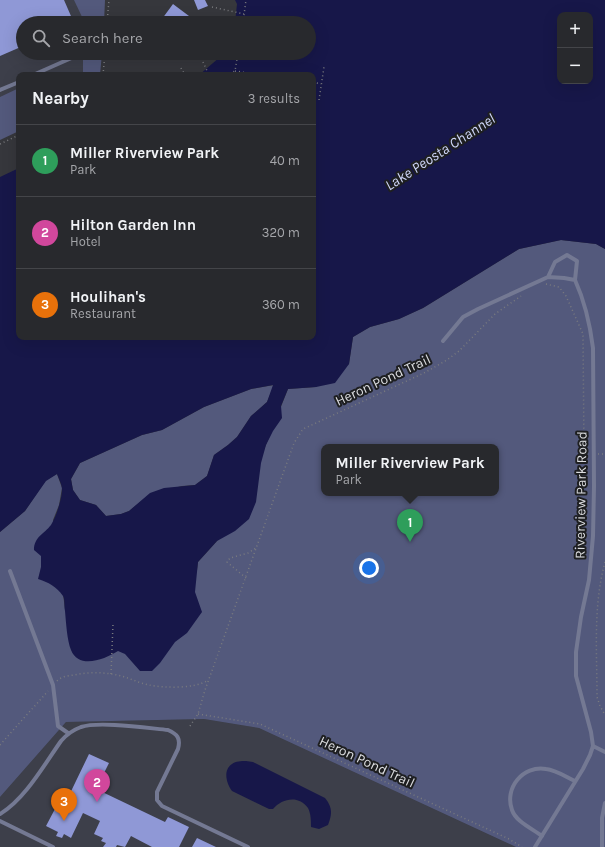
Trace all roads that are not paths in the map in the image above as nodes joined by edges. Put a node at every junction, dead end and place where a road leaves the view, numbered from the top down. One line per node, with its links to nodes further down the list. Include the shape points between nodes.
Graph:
1 (67, 60): 2 (lane)
2 (40, 72)
3 (16, 83): 4 (lane)
4 (0, 90)
5 (548, 277): 6 (lane); 6 (lane, via 555,262 568,255 577,261); 7 (lane, via 463,317)
6 (575, 280): 10 (lane, Riverview Park Road, via 583,298 593,348 593,536 589,580 577,645 576,676)
7 (443, 341)
8 (10, 571): 9 (lane, via 53,685 58,726)
9 (68, 733): 14 (lane, via 22,795); 18 (lane, via 83,727 104,725 168,730 175,733 180,742 157,792 157,800 162,806)
10 (593, 746): 11 (lane); 12 (lane)
11 (605, 752)
12 (575, 781): 16 (lane); 16 (lane, via 547,769 533,769 521,775 514,784 511,797 512,811 520,821)
13 (605, 803): 20 (lane)
14 (0, 814)
15 (0, 821): 17 (lane)
16 (542, 836): 19 (lane)
17 (54, 847)
18 (248, 847)
19 (535, 847)
20 (602, 847)

